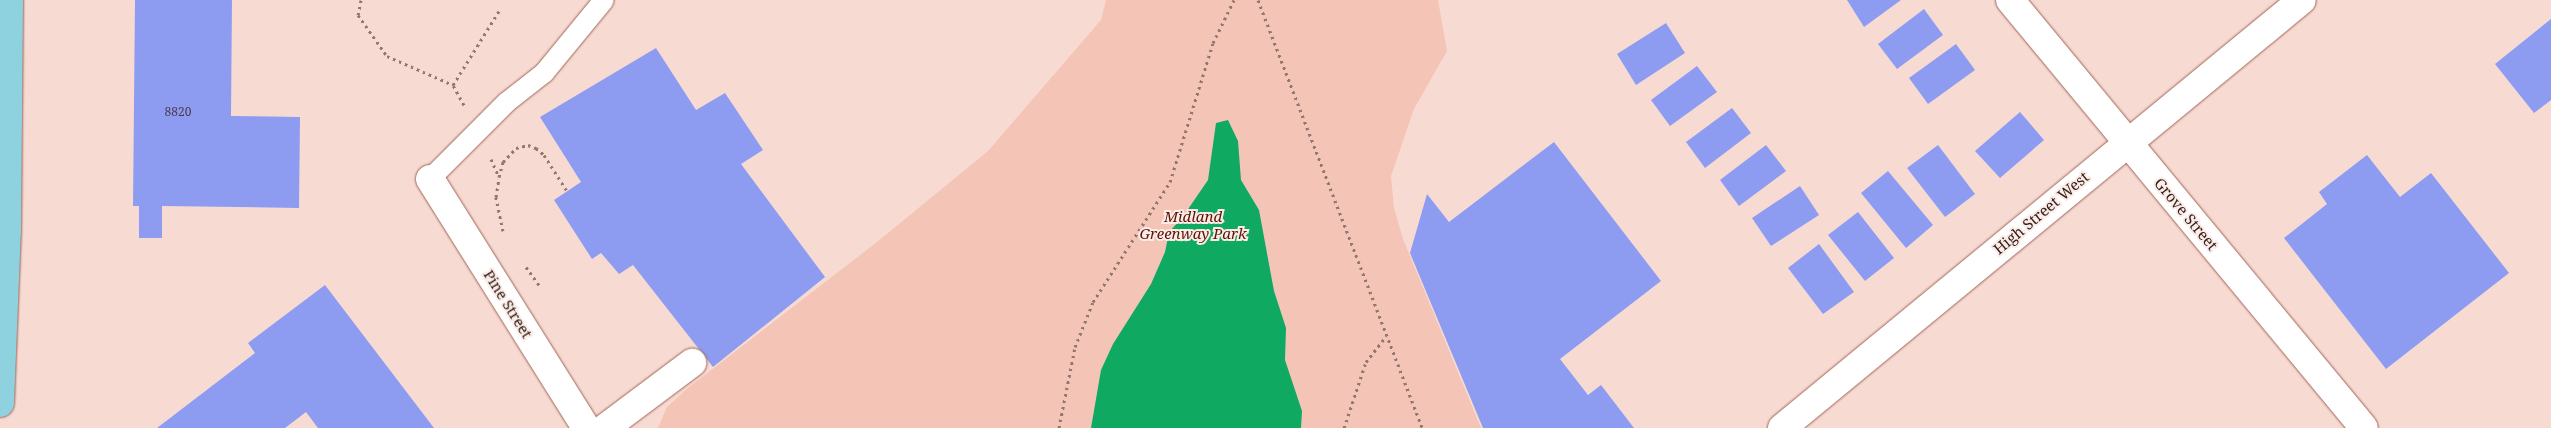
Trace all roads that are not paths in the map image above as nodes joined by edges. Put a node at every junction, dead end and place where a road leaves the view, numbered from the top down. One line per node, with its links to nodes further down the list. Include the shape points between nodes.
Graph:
1 (8, 0): 8 (main road, via 7,231)
2 (604, 0): 6 (lane, via 544,73 507,102)
3 (2010, 0): 5 (street, Grove Street)
4 (2302, 0): 5 (street, High Street West)
5 (2126, 142): 11 (street, High Street West); 12 (street, Grove Street)
6 (430, 179): 9 (street, Pine Street)
7 (692, 363): 10 (street)
8 (0, 403)
9 (586, 428)
10 (605, 428)
11 (1782, 428)
12 (2364, 428)

